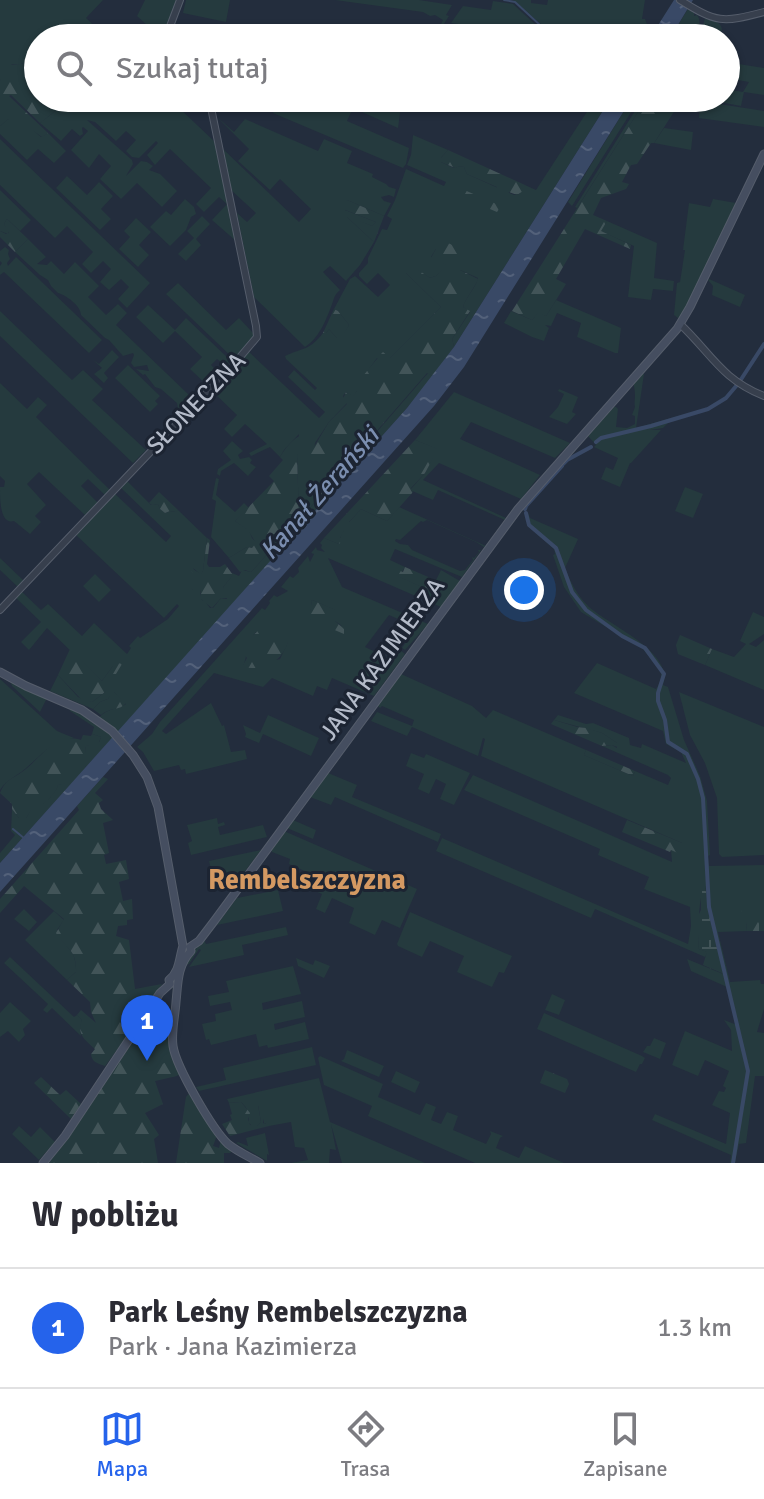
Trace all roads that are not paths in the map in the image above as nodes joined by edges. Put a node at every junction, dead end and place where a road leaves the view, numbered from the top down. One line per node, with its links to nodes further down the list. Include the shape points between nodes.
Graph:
1 (180, 0): 4 (street)
2 (680, 0): 3 (street, via 712,18)
3 (764, 12)
4 (171, 24)
5 (212, 112): 9 (street, SŁONECZNA, via 257,337)
6 (764, 154): 7 (main road, JANA KAZIMIERZA)
7 (680, 324): 8 (street, via 722,371); 11 (main road, JANA KAZIMIERZA, via 518,509 215,920)
8 (764, 396)
9 (0, 610)
10 (0, 672): 11 (main road, via 82,710 112,731 133,755 158,807)
11 (186, 950): 12 (main road)
12 (174, 981): 13 (main road, via 160,993); 14 (main road, via 173,1047 179,1066 219,1134)
13 (43, 1163)
14 (260, 1163)

